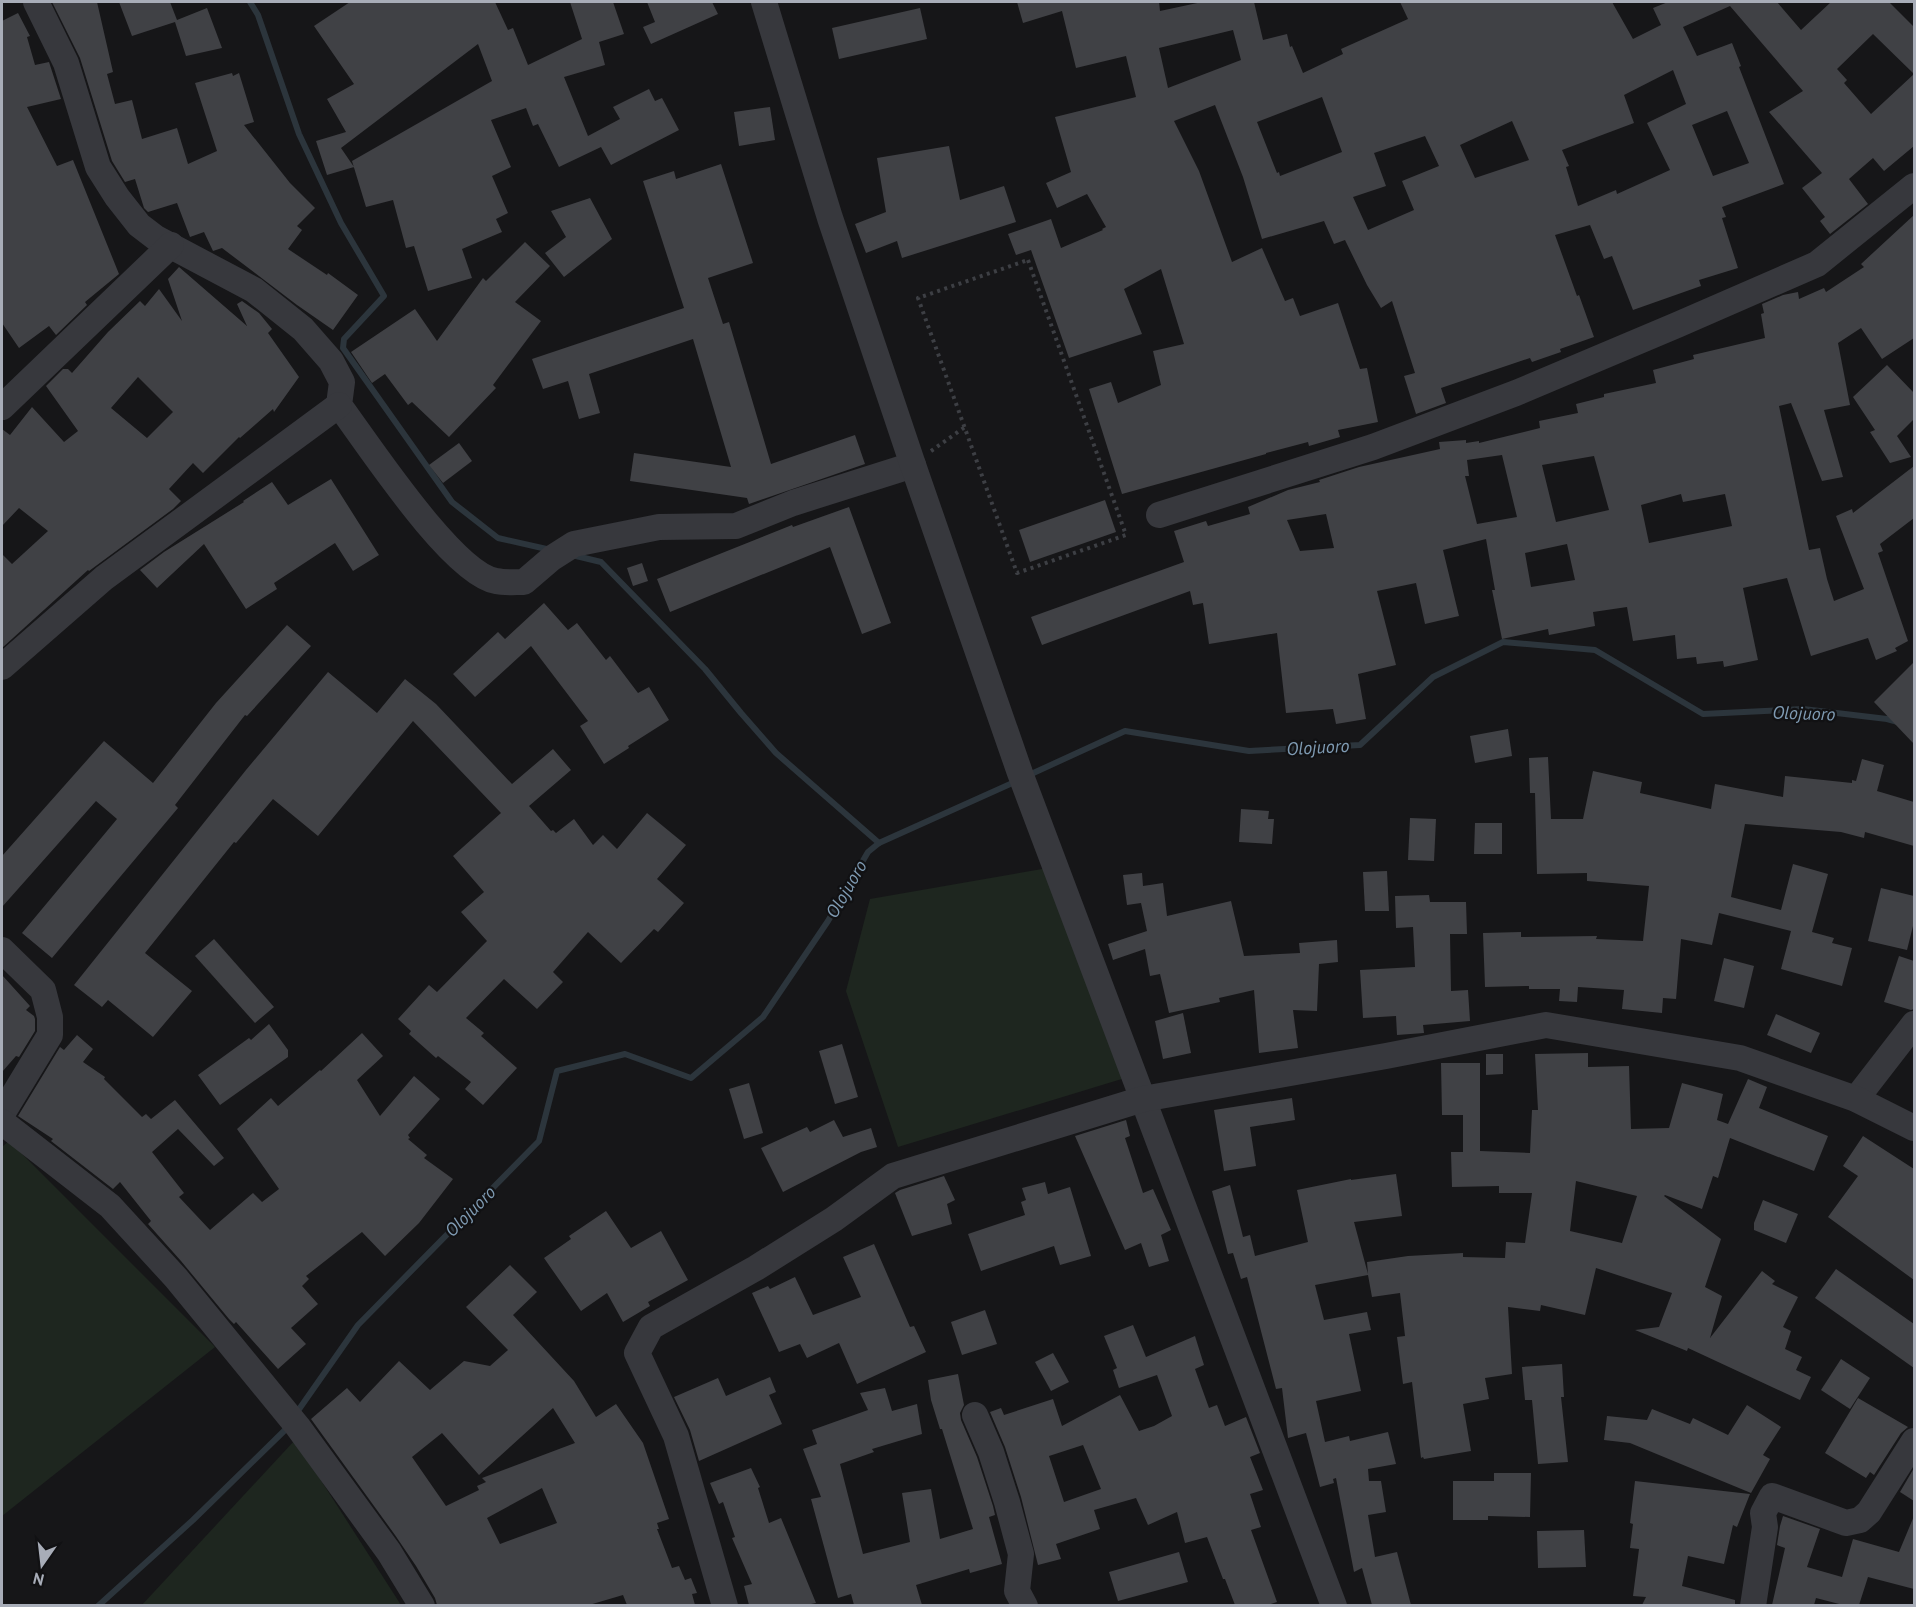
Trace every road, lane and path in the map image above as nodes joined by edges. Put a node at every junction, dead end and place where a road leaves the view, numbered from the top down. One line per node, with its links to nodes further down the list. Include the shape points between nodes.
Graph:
1 (36, 2): 4 (street, via 66,63 98,167 139,225)
2 (764, 2): 8 (street, via 830,218)
3 (1914, 186): 9 (street, via 1817,264 1516,393 1384,443)
4 (171, 244): 5 (street, via 254,290 303,329 330,360 342,382); 6 (street)
5 (339, 405): 8 (street, via 419,514 469,568 495,581 524,582 574,544 659,527 736,526 793,503); 10 (street, via 104,578)
6 (2, 407)
7 (965, 427): 7 (path, via 918,298 1028,260 1126,535 1017,573); 8 (path)
8 (913, 465): 13 (street, via 1020,773)
9 (1159, 515)
10 (2, 668)
11 (2, 950): 15 (street, via 43,990 50,1017 50,1035)
12 (1914, 1024): 14 (street)
13 (1143, 1099): 14 (street, via 1546,1025 1740,1058); 21 (street, via 893,1176 756,1268 651,1327 637,1353 676,1436); 23 (street)
14 (1856, 1099): 17 (street)
15 (2, 1114)
16 (2, 1122): 20 (street, via 110,1206 176,1278 298,1427 389,1552)
17 (1914, 1128)
18 (975, 1415): 22 (street, via 991,1452 1021,1554 1017,1592)
19 (1914, 1441): 24 (street, via 1860,1520 1846,1523 1772,1496 1763,1514 1765,1527)
20 (422, 1605)
21 (725, 1605)
22 (1025, 1605)
23 (1334, 1605)
24 (1753, 1605)

